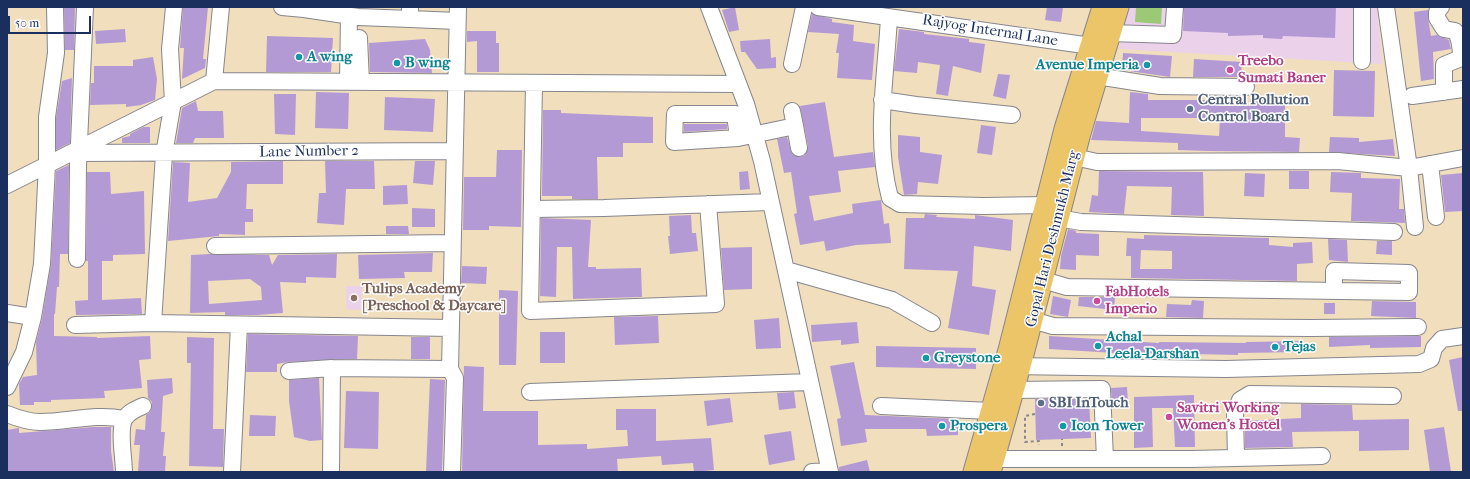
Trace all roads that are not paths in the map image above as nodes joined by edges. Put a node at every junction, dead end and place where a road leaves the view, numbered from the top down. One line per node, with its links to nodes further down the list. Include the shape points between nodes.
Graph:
1 (55, 7): 47 (street, via 56,53 46,117)
2 (85, 7): 42 (street)
3 (174, 7): 36 (street, via 170,49)
4 (221, 7): 26 (street)
5 (282, 7): 15 (street)
6 (709, 7): 30 (street)
7 (804, 7): 24 (street)
8 (818, 7): 19 (street, Rajyog Internal Lane)
9 (1103, 7): 21 (main road, Gopal Hari Deshmukh Marg)
10 (1118, 7): 20 (main road, Gopal Hari Deshmukh Marg)
11 (1175, 7): 20 (street, via 1173,35)
12 (1362, 7): 23 (street)
13 (1386, 7): 34 (street)
14 (1441, 7): 22 (street, via 1437,12 1437,18 1444,29 1458,34)
15 (305, 8): 18 (street)
16 (410, 13): 17 (street); 18 (street)
17 (458, 14): 28 (street)
18 (354, 16): 27 (street)
19 (889, 17): 21 (street, Rajyog Internal Lane); 35 (street)
20 (1110, 33): 25 (main road, Gopal Hari Deshmukh Marg)
21 (1091, 46): 53 (main road, Gopal Hari Deshmukh Marg, via 1065,129)
22 (1462, 58): 33 (street, via 1444,65)
23 (1362, 61)
24 (792, 64)
25 (1097, 76): 31 (street, via 1160,86); 44 (main road, Gopal Hari Deshmukh Marg)
26 (214, 81): 27 (street); 36 (street)
27 (354, 82): 28 (street)
28 (455, 83): 29 (street); 41 (street)
29 (534, 84): 30 (street); 52 (street)
30 (738, 84): 38 (street)
31 (1246, 87)
32 (1463, 89): 33 (street)
33 (1444, 92): 34 (street)
34 (1406, 97): 48 (street)
35 (882, 100): 37 (street); 53 (street, via 882,142 890,198 900,204 984,206)
36 (173, 102): 42 (street); 43 (street)
37 (1012, 115)
38 (754, 134): 39 (street); 40 (street, via 794,118); 50 (street)
39 (738, 138)
40 (800, 148)
41 (454, 151): 43 (street, Lane Number 2); 57 (street)
42 (78, 152): 43 (street, Lane Number 2); 47 (street); 59 (street)
43 (164, 154): 66 (street)
44 (1074, 157): 48 (street, via 1097,162 1338,160); 53 (main road, Gopal Hari Deshmukh Marg)
45 (1463, 158): 46 (street)
46 (1430, 164): 48 (street); 54 (street)
47 (47, 165): 49 (street); 64 (street, via 42,264)
48 (1409, 168): 55 (street)
49 (7, 185)
50 (770, 202): 51 (street); 60 (street)
51 (708, 204): 52 (street); 52 (street, via 716,304 530,311)
52 (532, 209)
53 (1052, 212): 56 (street, via 1082,222); 61 (main road, Gopal Hari Deshmukh Marg); 73 (main road, Gopal Hari Deshmukh Marg)
54 (1436, 216)
55 (1415, 227)
56 (1394, 232)
57 (452, 243): 58 (street); 71 (street)
58 (215, 246)
59 (78, 259)
60 (786, 270): 67 (street, via 892,300); 77 (street)
61 (1042, 280): 62 (street, via 1067,287); 65 (main road, Gopal Hari Deshmukh Marg)
62 (1334, 290)
63 (7, 312): 64 (street)
64 (33, 317): 78 (street, via 24,352)
65 (1032, 320): 70 (street, via 1053,326); 73 (main road, Gopal Hari Deshmukh Marg)
66 (153, 323): 68 (street); 69 (street)
67 (932, 323)
68 (75, 325)
69 (239, 325): 71 (street); 93 (street)
70 (1418, 327)
71 (450, 328): 75 (street)
72 (1463, 336): 73 (street, via 1442,339 1434,348 1431,359 1419,364 1226,369)
73 (1012, 366): 79 (main road, Gopal Hari Deshmukh Marg); 84 (main road, Gopal Hari Deshmukh Marg)
74 (332, 368): 75 (street); 76 (street); 94 (street)
75 (450, 369): 95 (street, via 455,378)
76 (289, 371)
77 (810, 382): 80 (street); 91 (street)
78 (7, 387)
79 (1014, 390): 88 (street, via 1102,389); 90 (main road, Gopal Hari Deshmukh Marg)
80 (530, 392)
81 (1393, 396): 89 (street, via 1250,394 1240,400 1235,413)
82 (143, 406): 86 (street, via 132,411)
83 (882, 406): 84 (street)
84 (991, 411): 97 (main road, Gopal Hari Deshmukh Marg)
85 (7, 414): 86 (street, via 40,422 101,416)
86 (124, 419): 92 (street)
87 (1322, 456): 89 (street)
88 (1104, 458): 89 (street); 90 (street)
89 (1236, 458)
90 (991, 465)
91 (830, 471): 96 (street)
92 (124, 472)
93 (232, 472)
94 (332, 472)
95 (452, 472)
96 (812, 472)
97 (974, 472)

